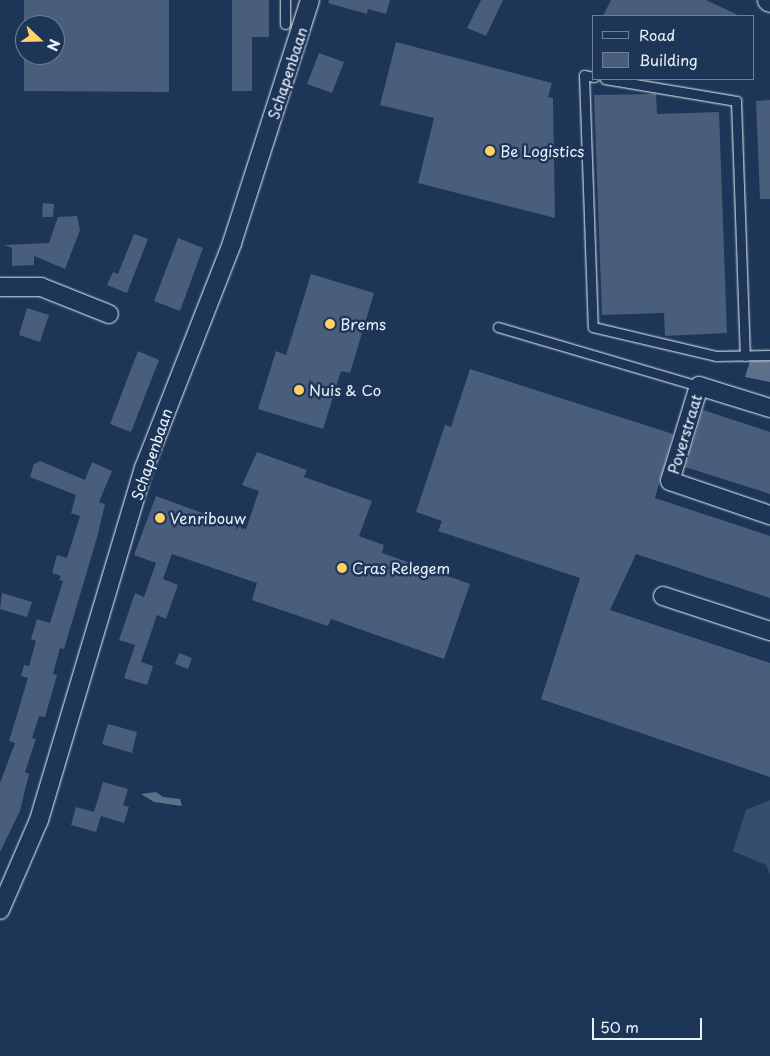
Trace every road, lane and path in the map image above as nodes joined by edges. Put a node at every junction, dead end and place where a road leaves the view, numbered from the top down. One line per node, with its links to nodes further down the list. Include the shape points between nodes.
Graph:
1 (285, 0): 3 (lane)
2 (310, 0): 16 (street, Schapenbaan, via 232,243 144,468 39,820)
3 (285, 24)
4 (592, 77): 10 (lane, via 584,75 593,327 716,356)
5 (611, 80): 10 (lane, via 736,101)
6 (0, 287): 7 (street, via 41,287)
7 (109, 314)
8 (498, 328): 11 (lane)
9 (770, 355): 10 (lane)
10 (745, 356)
11 (699, 386): 12 (street, Poverstraat); 13 (street, Poverstraat, via 670,481)
12 (770, 408)
13 (770, 515)
14 (663, 596): 15 (street)
15 (770, 631)
16 (0, 910)

